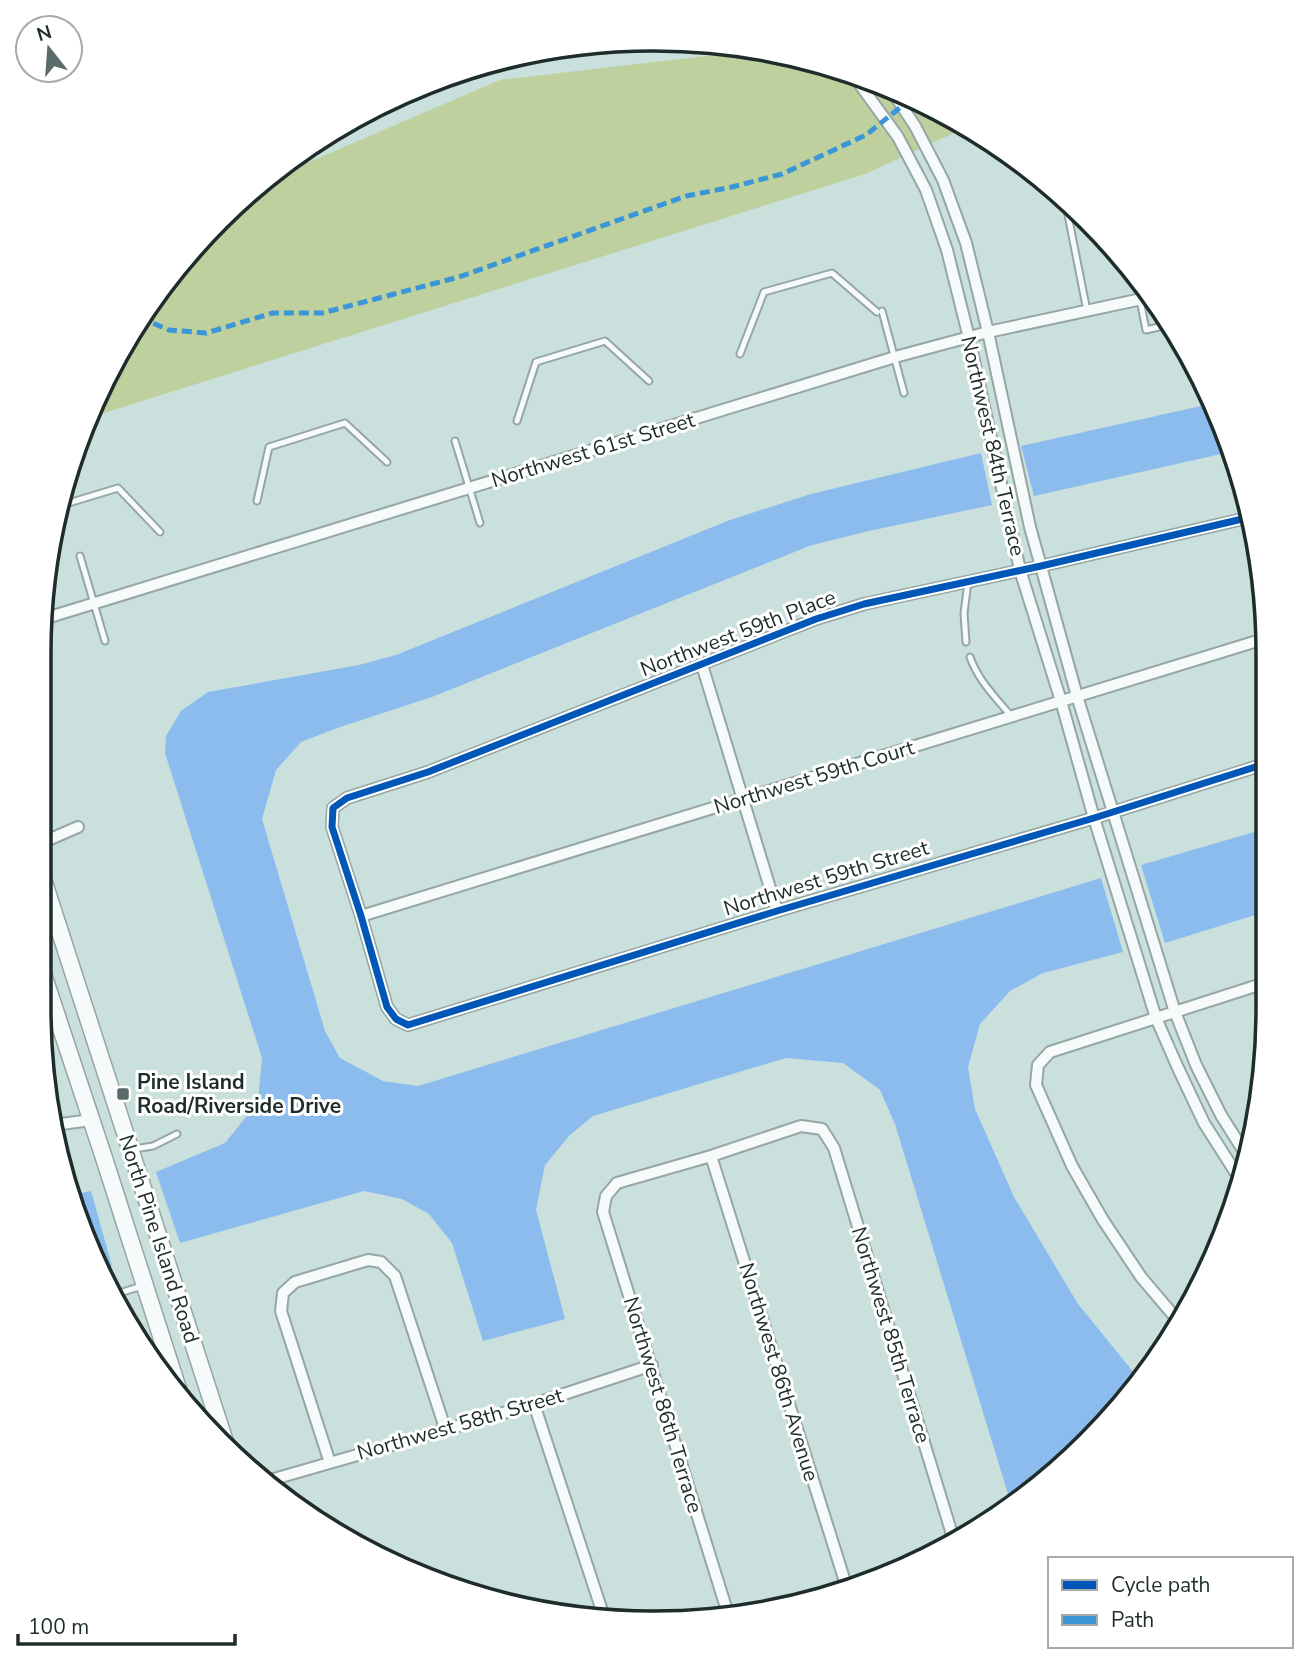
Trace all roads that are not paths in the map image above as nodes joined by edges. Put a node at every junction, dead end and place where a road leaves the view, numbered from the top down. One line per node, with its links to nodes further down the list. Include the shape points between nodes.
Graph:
1 (863, 89): 9 (street, Northwest 84th Terrace, via 898,137 926,190)
2 (901, 104): 8 (street, Northwest 84th Terrace, via 943,180 966,243)
3 (1068, 216): 6 (lane)
4 (1141, 299): 6 (street, Northwest 61st Street)
5 (1146, 306): 7 (lane, via 1146,330)
6 (1087, 311): 8 (street, Northwest 61st Street)
7 (1160, 327)
8 (988, 332): 9 (street, Northwest 61st Street); 24 (street, Northwest 84th Terrace)
9 (969, 338): 11 (street, Northwest 61st Street); 25 (street, Northwest 84th Terrace)
10 (740, 354): 11 (lane, via 764,292 832,273 880,311)
11 (895, 358): 13 (lane); 17 (street, Northwest 61st Street)
12 (649, 381): 14 (lane, via 605,341 536,362)
13 (904, 393)
14 (517, 421)
15 (455, 441): 17 (lane)
16 (387, 461): 18 (lane, via 345,423 269,447)
17 (469, 488): 21 (lane); 27 (street, Northwest 61st Street)
18 (257, 501)
19 (70, 502): 22 (lane, via 118,488)
20 (1241, 519): 24 (street, Northwest 59th Place)
21 (480, 523)
22 (160, 532)
23 (80, 556): 27 (lane)
24 (1041, 566): 25 (street, Northwest 59th Place); 34 (street, Northwest 84th Terrace)
25 (1020, 570): 26 (street, Northwest 59th Place); 35 (street, Northwest 84th Terrace)
26 (968, 582): 31 (lane); 33 (street, Northwest 59th Place, via 864,604)
27 (93, 603): 28 (street, Northwest 61st Street); 29 (lane)
28 (52, 616)
29 (104, 641)
30 (1256, 641): 34 (street, Northwest 59th Court)
31 (966, 642)
32 (970, 657): 36 (lane, via 984,684)
33 (702, 665): 38 (street); 45 (street, Northwest 59th Place, via 428,772 347,797 333,808 332,827)
34 (1077, 696): 35 (street, Northwest 59th Court); 39 (street, Northwest 84th Terrace)
35 (1061, 701): 36 (street, Northwest 59th Court); 40 (street, Northwest 84th Terrace)
36 (1011, 716): 38 (street, Northwest 59th Court)
37 (1256, 767): 39 (street, Northwest 59th Street)
38 (743, 798): 44 (street); 45 (street, Northwest 59th Court)
39 (1113, 812): 40 (street, Northwest 59th Street); 48 (street, Northwest 84th Terrace)
40 (1094, 817): 44 (street, Northwest 59th Street); 49 (street, Northwest 84th Terrace)
41 (78, 827): 42 (street)
42 (51, 839)
43 (51, 904): 54 (main road, North Pine Island Road)
44 (777, 911): 45 (street, Northwest 59th Street, via 408,1025 387,1007)
45 (362, 916)
46 (1256, 986): 48 (street)
47 (51, 998): 50 (main road, North Pine Island Road)
48 (1175, 1012): 49 (street); 53 (street, Northwest 84th Terrace, via 1196,1065)
49 (1156, 1018): 56 (street, Northwest 84th Terrace, via 1204,1123); 59 (street, via 1050,1052 1038,1065 1036,1085 1072,1166 1103,1220)
50 (91, 1120): 51 (street); 57 (main road, North Pine Island Road)
51 (62, 1124)
52 (177, 1134): 54 (lane, via 153,1146)
53 (1240, 1146)
54 (130, 1150): 63 (main road, North Pine Island Road)
55 (711, 1156): 61 (street, Northwest 86th Terrace, via 617,1183 606,1196 603,1212); 67 (street, Northwest 85th Terrace, via 802,1126 822,1129 834,1148); 68 (street, Northwest 86th Avenue)
56 (1234, 1170)
57 (145, 1285): 58 (lane); 60 (main road, North Pine Island Road)
58 (122, 1292)
59 (1172, 1314)
60 (158, 1351)
61 (652, 1365): 62 (street, Northwest 58th Street); 69 (street, Northwest 86th Terrace)
62 (534, 1404): 64 (street, Northwest 58th Street); 70 (street)
63 (221, 1428)
64 (445, 1429): 65 (street, Northwest 58th Street); 65 (street, via 395,1276 381,1262 368,1260 295,1282 283,1293 281,1311)
65 (330, 1463): 66 (street, Northwest 58th Street)
66 (276, 1478)
67 (951, 1532)
68 (844, 1580)
69 (726, 1607)
70 (601, 1609)

